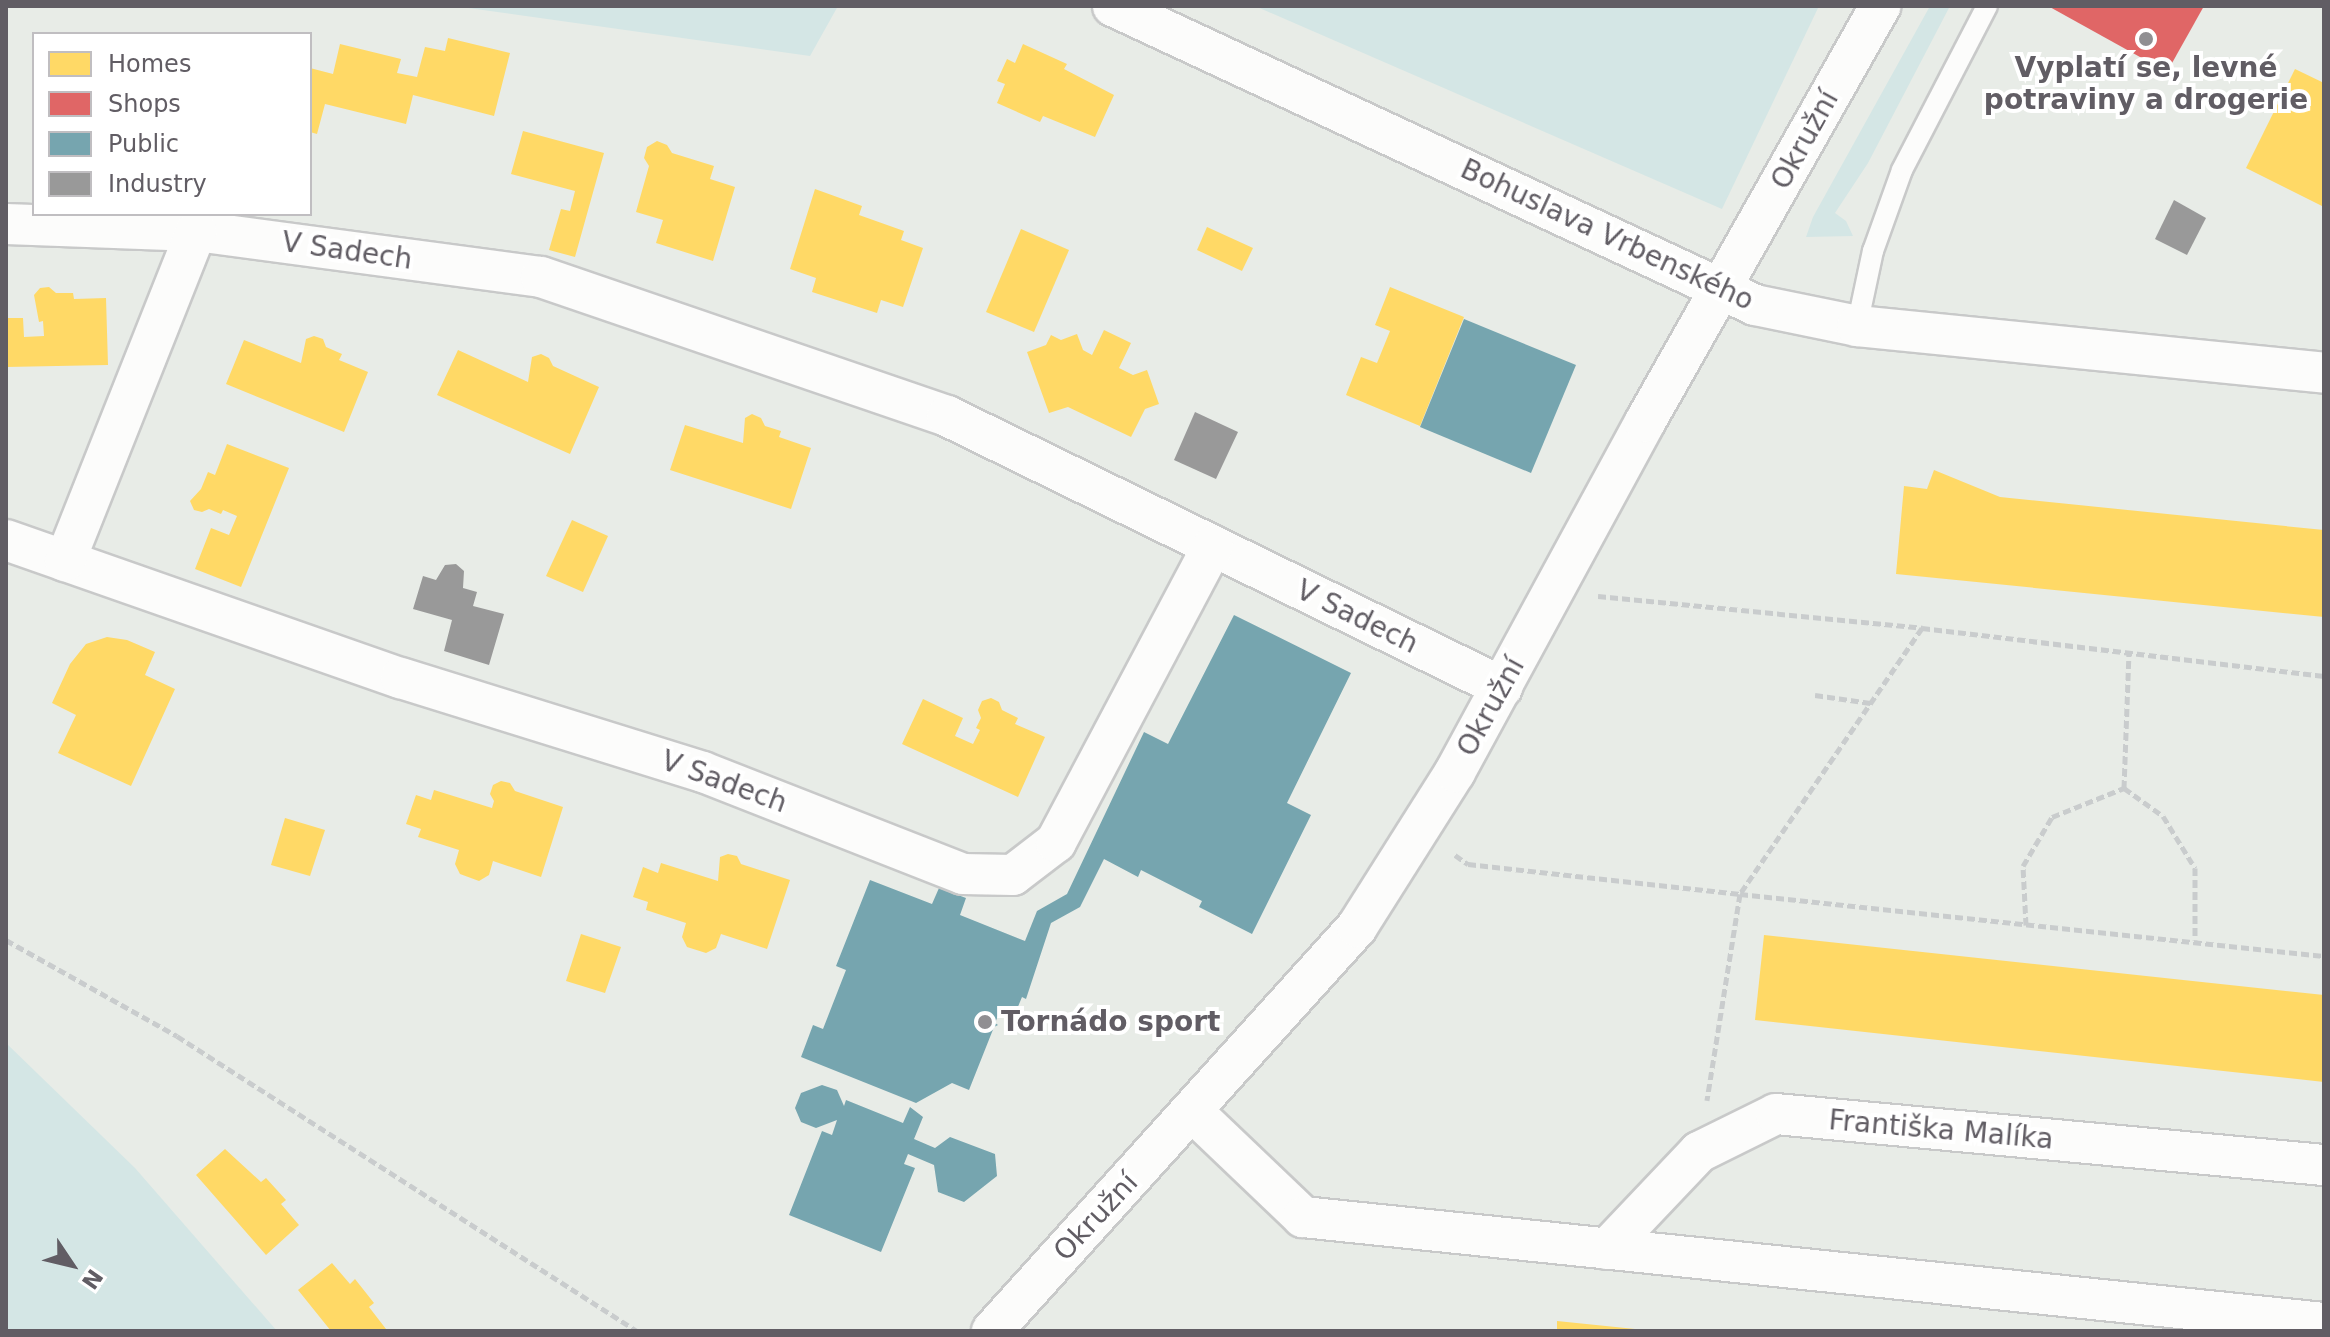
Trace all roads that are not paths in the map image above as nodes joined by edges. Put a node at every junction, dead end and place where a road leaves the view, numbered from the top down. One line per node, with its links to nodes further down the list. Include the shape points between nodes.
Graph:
1 (1113, 6): 6 (street, Bohuslava Vrbenského)
2 (1880, 6): 6 (street, Okružní)
3 (1987, 6): 7 (lane, via 1902,170 1873,251)
4 (6, 224): 5 (street, V Sadech)
5 (196, 231): 10 (street, V Sadech, via 541,277 947,416); 11 (street)
6 (1721, 290): 7 (street, Bohuslava Vrbenského, via 1755,305); 12 (street, Okružní)
7 (1857, 326): 8 (street, Bohuslava Vrbenského)
8 (2324, 373)
9 (6, 540): 11 (street, V Sadech)
10 (1213, 546): 11 (street, V Sadech, via 1056,842 1013,875 963,874 703,772 401,678); 12 (street, V Sadech)
11 (65, 561)
12 (1502, 687): 13 (street, Okružní, via 1357,927)
13 (1193, 1112): 15 (street, via 1303,1217); 17 (street, Okružní)
14 (2324, 1165): 15 (street, Františka Malíka, via 1776,1114 1699,1152)
15 (1607, 1249): 16 (street)
16 (2324, 1323)
17 (992, 1331)

